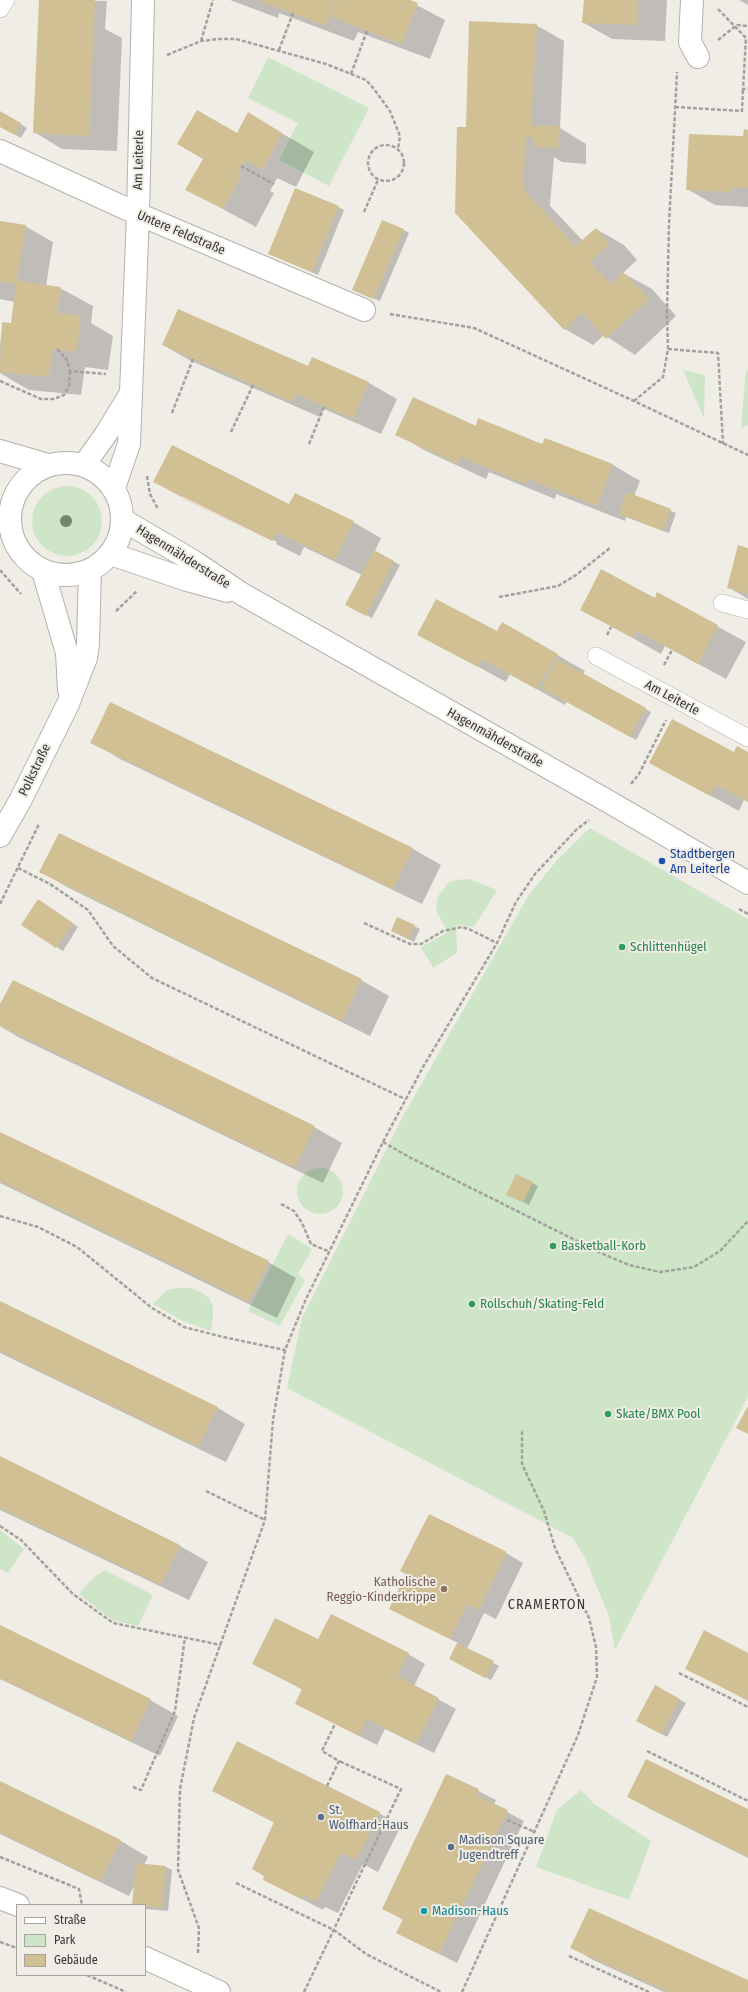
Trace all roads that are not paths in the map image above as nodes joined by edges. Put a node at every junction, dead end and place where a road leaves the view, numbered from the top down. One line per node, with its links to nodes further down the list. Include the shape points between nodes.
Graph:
1 (6, 0): 4 (lane)
2 (143, 0): 7 (street, Am Leiterle)
3 (692, 0): 5 (street, via 690,42)
4 (0, 9)
5 (698, 57)
6 (0, 151): 7 (street, Untere Feldstraße)
7 (138, 214): 8 (street, Untere Feldstraße); 9 (street, Am Leiterle)
8 (364, 310)
9 (132, 384): 12 (street, Am Leiterle, via 106,434); 13 (street, Am Leiterle, via 129,444)
10 (0, 450): 11 (street, Hagenmähderstraße)
11 (48, 465): 12 (street, Hagenmähderstraße, via 66,462); 14 (street, Hagenmähderstraße, via 31,474)
12 (84, 465): 13 (street, Hagenmähderstraße, via 101,474)
13 (114, 488): 15 (street, Hagenmähderstraße, via 121,503)
14 (5, 499): 18 (street, Hagenmähderstraße, via 11,532 23,556)
15 (123, 520): 16 (street, Hagenmähderstraße, via 120,538); 19 (street, Hagenmähderstraße, via 193,561)
16 (111, 554): 17 (street, Hagenmähderstraße); 19 (street, Hagenmähderstraße, via 187,580)
17 (90, 570): 18 (street, Hagenmähderstraße, via 63,576); 23 (street, Polkstraße, via 86,658)
18 (43, 571): 23 (street, Polkstraße, via 67,653)
19 (242, 594): 26 (street, Hagenmähderstraße)
20 (722, 602): 21 (lane)
21 (748, 610)
22 (596, 656): 24 (lane, Am Leiterle)
23 (68, 704): 25 (street, Polkstraße)
24 (748, 738)
25 (0, 836)
26 (748, 882)
27 (0, 1898): 28 (street)
28 (16, 1904)
29 (146, 1958): 30 (street)
30 (219, 1992)

